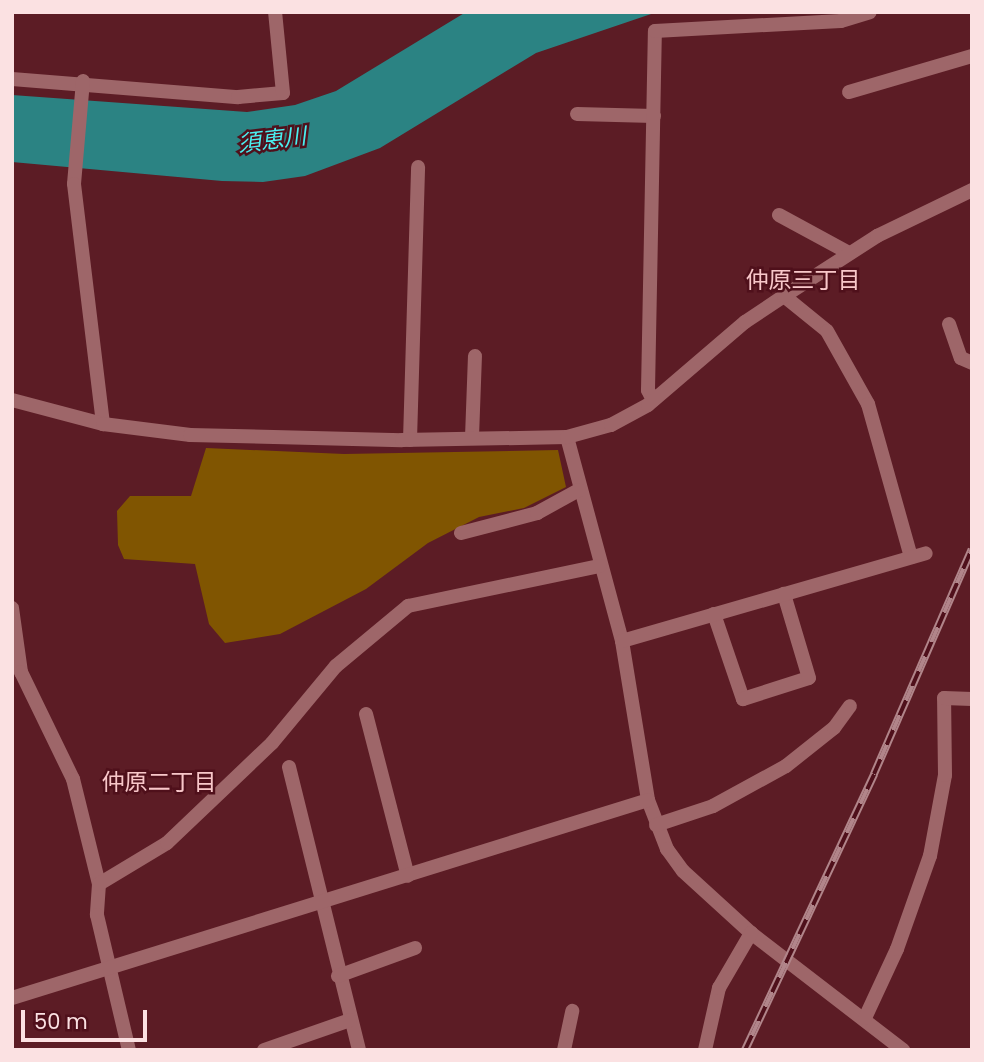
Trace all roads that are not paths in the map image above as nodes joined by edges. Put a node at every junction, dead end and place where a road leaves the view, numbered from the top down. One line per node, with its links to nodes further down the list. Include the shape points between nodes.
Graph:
1 (275, 12): 5 (street, via 283,93 238,97)
2 (870, 12): 8 (street, via 841,21 655,31)
3 (972, 56): 6 (street)
4 (12, 79): 5 (street)
5 (83, 81): 19 (street, via 74,184)
6 (849, 92)
7 (577, 114): 8 (street)
8 (654, 116): 18 (street, via 648,390)
9 (418, 167): 22 (street)
10 (972, 190): 12 (street)
11 (779, 215): 12 (street)
12 (849, 254): 13 (street)
13 (784, 296): 18 (street, via 745,322); 26 (street, via 827,331 868,404)
14 (948, 324): 16 (street, via 961,358)
15 (475, 356): 20 (street)
16 (972, 363)
17 (12, 400): 19 (street)
18 (653, 400): 21 (street, via 611,425)
19 (103, 424): 22 (street, via 190,435)
20 (472, 437): 21 (street); 22 (street)
21 (567, 437): 23 (street)
22 (410, 440)
23 (579, 491): 24 (street, via 537,513); 27 (street)
24 (461, 533)
25 (926, 552): 26 (street)
26 (911, 557): 28 (street)
27 (600, 566): 31 (street); 40 (street, via 408,607 336,666 272,743 167,843)
28 (784, 594): 30 (street); 30 (street, via 809,678 743,699)
29 (12, 608): 32 (street)
30 (715, 614): 31 (street)
31 (621, 641): 37 (street)
32 (16, 673): 40 (street, via 72,779)
33 (972, 699): 48 (street, via 944,698 945,775 929,856 901,939)
34 (850, 706): 38 (street, via 834,729 786,766 713,806)
35 (366, 714): 39 (street)
36 (289, 767): 41 (street)
37 (648, 800): 38 (street); 39 (street)
38 (656, 825): 42 (street, via 683,871)
39 (408, 876): 41 (street)
40 (99, 884): 44 (street, via 97,915)
41 (321, 904): 44 (street); 45 (street)
42 (751, 933): 48 (street); 54 (street, via 719,988)
43 (415, 948): 45 (street)
44 (109, 968): 46 (street); 50 (street)
45 (338, 976): 49 (street)
46 (12, 998)
47 (572, 1011): 53 (street)
48 (865, 1018): 55 (street)
49 (350, 1020): 51 (street); 52 (street)
50 (129, 1050)
51 (264, 1050)
52 (359, 1050)
53 (564, 1050)
54 (705, 1050)
55 (903, 1050)

